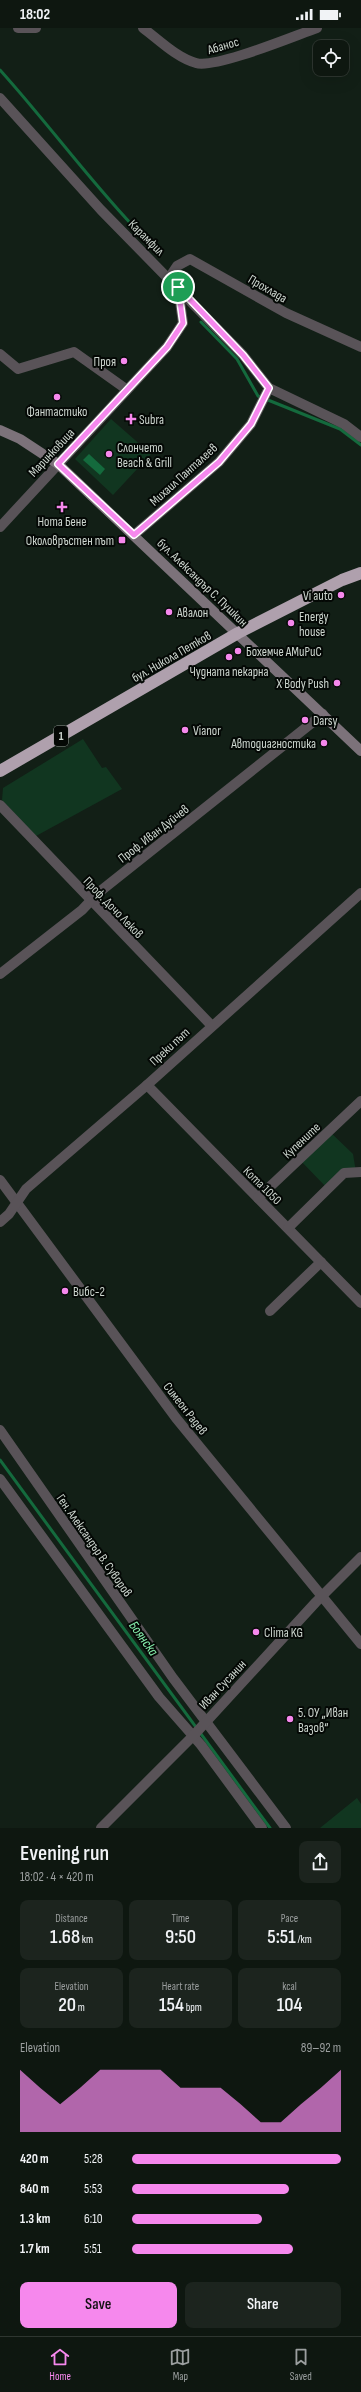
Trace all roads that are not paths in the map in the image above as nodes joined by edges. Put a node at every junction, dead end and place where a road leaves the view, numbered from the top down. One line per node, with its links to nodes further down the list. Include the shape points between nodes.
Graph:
1 (18, 28): 2 (street)
2 (36, 28)
3 (143, 28): 4 (street, Абанос, via 189,61 199,64 219,61)
4 (317, 28)
5 (0, 98): 6 (street, Карамфил, via 101,210)
6 (169, 278): 7 (street, Карамфил); 10 (street, Прохлада, via 177,266 190,259 286,313)
7 (178, 287): 8 (street, Карамфил); 9 (street)
8 (197, 308): 9 (street, Маринковица); 12 (street, Карамфил, via 243,355)
9 (183, 323): 13 (street, Маринковица, via 167,347)
10 (361, 347)
11 (0, 354): 13 (street, via 18,369 74,352)
12 (269, 388): 15 (street, Карамфил, via 344,424); 18 (street, Михаил Панталеев, via 251,424 219,462)
13 (126, 390): 16 (street, Маринковица)
14 (0, 430): 16 (main road, бул. Александър С. Пушкин, via 20,439)
15 (361, 437)
16 (58, 464): 17 (street, Маринковица); 18 (main road, бул. Александър С. Пушкин)
17 (0, 527)
18 (134, 535): 20 (main road, бул. Александър С. Пушкин)
19 (361, 573): 20 (highway, бул. Никола Петков / 1, via 342,580)
20 (238, 633): 21 (main road, бул. Александър С. Пушкин); 23 (highway, бул. Никола Петков / 1)
21 (323, 714): 22 (main road, бул. Александър С. Пушкин); 26 (street, Проф. Иван Дуйчев)
22 (361, 751)
23 (0, 771)
24 (0, 805): 26 (street, Проф. Дочо Леков)
25 (361, 893): 28 (street, Преки път)
26 (90, 902): 27 (street, Проф. Иван Дуйчев); 28 (street, Проф. Дочо Леков)
27 (0, 974)
28 (211, 1025): 29 (street, Преки път)
29 (147, 1085): 33 (street, Кота 1050); 34 (street, Преки път, via 26,1189)
30 (361, 1101): 33 (street, Купените)
31 (361, 1172): 36 (street, via 344,1173)
32 (0, 1180): 34 (street, Симеон Радев)
33 (258, 1198): 36 (street, Кота 1050)
34 (16, 1202): 35 (street, Преки път, via 9,1214); 43 (street, Симеон Радев, via 176,1418)
35 (0, 1222)
36 (288, 1228): 37 (street, Кота 1050)
37 (321, 1262): 38 (street, Кота 1050); 39 (street)
38 (361, 1303)
39 (270, 1311)
40 (0, 1430): 45 (street, Ген. Александър В. Суворов, via 168,1672)
41 (1, 1481): 46 (street, via 159,1696)
42 (361, 1557): 43 (street, Иван Сусанин)
43 (322, 1597): 44 (street, Симеон Радев); 45 (street, Иван Сусанин)
44 (361, 1644)
45 (207, 1720): 46 (street, Иван Сусанин); 49 (street, Ген. Александър В. Суворов)
46 (192, 1736): 47 (street, Иван Сусанин); 48 (street)
47 (101, 1828)
48 (262, 1828)
49 (286, 1828)

